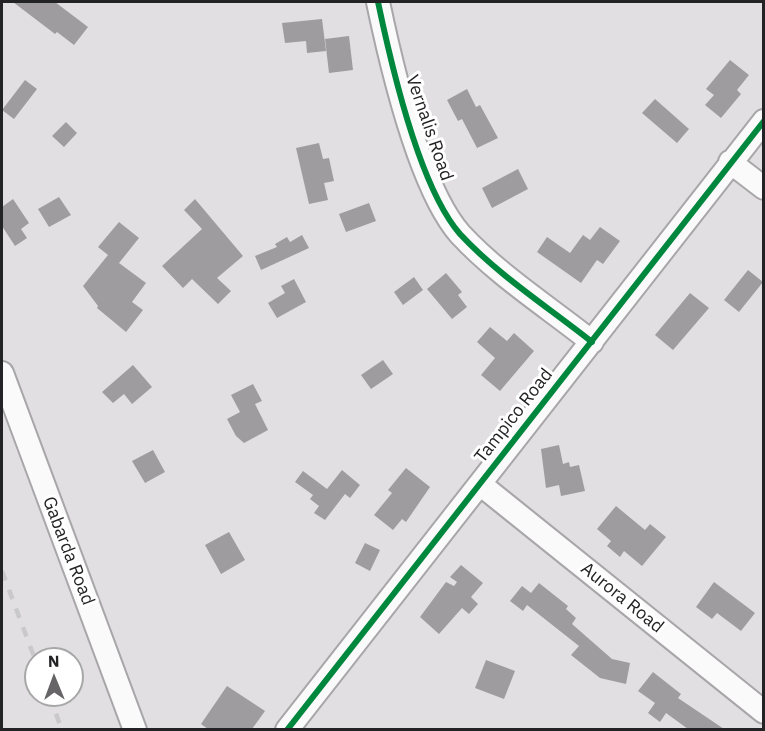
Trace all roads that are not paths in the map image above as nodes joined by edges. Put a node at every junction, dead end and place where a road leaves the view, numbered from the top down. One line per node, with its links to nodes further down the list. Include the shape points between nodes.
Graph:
1 (378, 2): 5 (street, Vernalis Road, via 391,62 422,160 431,185 459,232 494,265)
2 (764, 121): 3 (street, Tampico Road)
3 (730, 162): 4 (street); 5 (street, Tampico Road)
4 (764, 188)
5 (592, 342): 7 (street, Tampico Road)
6 (2, 373): 9 (street, Gabarda Road)
7 (480, 484): 8 (street, Aurora Road); 10 (street, Tampico Road)
8 (764, 712)
9 (135, 729)
10 (287, 729)

